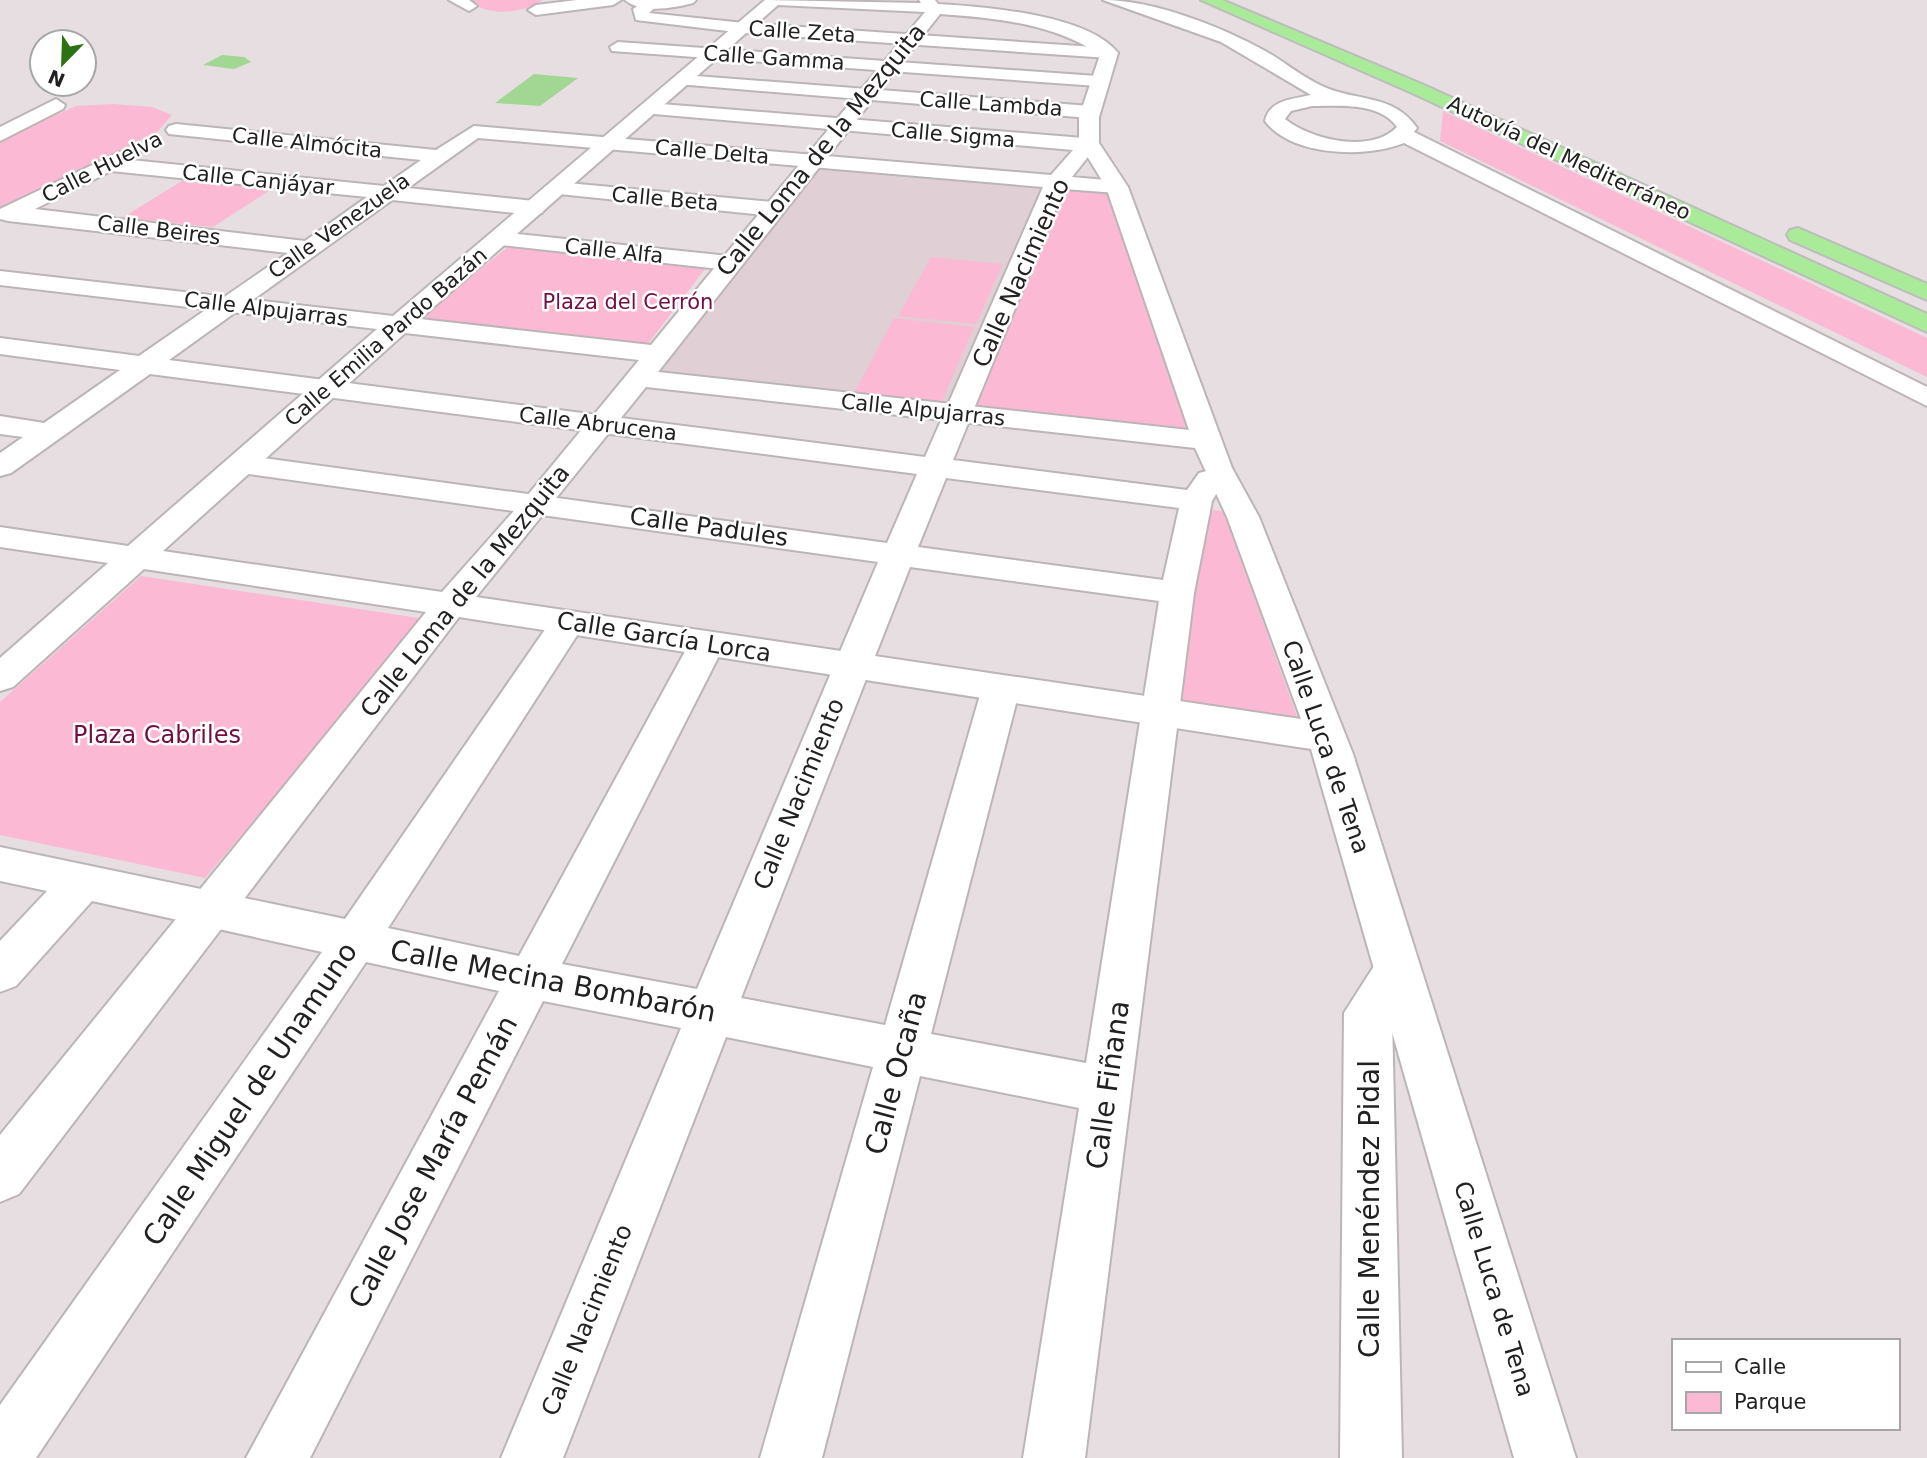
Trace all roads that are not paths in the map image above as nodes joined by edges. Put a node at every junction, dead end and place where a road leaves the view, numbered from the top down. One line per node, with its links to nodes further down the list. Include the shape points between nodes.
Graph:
1 (552, 0): 2 (street, via 536,10)
2 (613, 0)
3 (633, 0): 9 (street)
4 (688, 0): 9 (street)
5 (774, 0): 10 (street); 11 (street, Calle Emilia Pardo Bazán)
6 (1111, 0): 19 (street, via 1262,56)
7 (1252, 0): 16 (highway, Autovía del Mediterráneo)
8 (1214, 2): 50 (highway, Autovía del Mediterráneo, via 1418,89)
9 (652, 4): 11 (street, Calle Zeta, via 641,9 642,17)
10 (931, 5): 12 (street, Calle Loma de la Mezquita); 20 (street, via 1057,26 1100,43)
11 (744, 28): 12 (street, Calle Zeta); 14 (street, Calle Emilia Pardo Bazán)
12 (910, 40): 15 (street, Calle Loma de la Mezquita); 20 (street, Calle Zeta)
13 (618, 47): 14 (street, Calle Gamma)
14 (714, 53): 15 (street, Calle Gamma); 17 (street, Calle Emilia Pardo Bazán)
15 (888, 66): 18 (street, Calle Loma de la Mezquita); 20 (street, Calle Gamma)
16 (1440, 77)
17 (683, 80): 18 (street, Calle Lambda); 22 (street, Calle Emilia Pardo Bazán)
18 (866, 94): 20 (street, Calle Lambda); 24 (street, Calle Loma de la Mezquita)
19 (1301, 95): 28 (street, via 1389,111 1404,121); 30 (street, via 1276,114 1281,129 1314,142)
20 (1096, 97): 24 (street, Calle Sigma, via 1065,144); 35 (street, Calle Nacimiento); 36 (street, Calle Luca de Tena)
21 (56, 105): 27 (street)
22 (649, 109): 24 (street, Calle Sigma); 29 (street, Calle Emilia Pardo Bazán)
23 (204, 116): 25 (street, Calle Huelva)
24 (840, 125): 33 (street, Calle Loma de la Mezquita)
25 (176, 130): 31 (street, Calle Almócita); 34 (street, Calle Huelva)
26 (474, 132): 29 (street, Calle Delta); 31 (street, Calle Venezuela)
27 (0, 135)
28 (1404, 135): 30 (street); 32 (street)
29 (609, 144): 33 (street, Calle Delta); 37 (street, Calle Emilia Pardo Bazán)
30 (1358, 147): 32 (street)
31 (439, 156): 38 (street, Calle Venezuela)
32 (1444, 158): 55 (street)
33 (811, 161): 35 (street, Calle Delta); 40 (street, Calle Loma de la Mezquita)
34 (108, 164): 38 (street, Calle Canjáyar); 41 (street, Calle Huelva)
35 (1056, 182): 36 (street, Calle Delta); 56 (street, Calle Nacimiento)
36 (1117, 187): 60 (street, Calle Luca de Tena)
37 (557, 188): 39 (street, Calle Emilia Pardo Bazán); 40 (street, Calle Beta)
38 (384, 194): 39 (street, Calle Canjáyar); 44 (street, Calle Venezuela)
39 (534, 208): 43 (street, Calle Emilia Pardo Bazán)
40 (773, 209): 45 (street, Calle Loma de la Mezquita)
41 (5, 215): 44 (street, Calle Beires)
42 (1774, 224): 47 (highway)
43 (499, 239): 45 (street, Calle Alfa); 49 (street, Calle Emilia Pardo Bazán)
44 (308, 248): 48 (street, Calle Venezuela)
45 (729, 263): 53 (street, Calle Loma de la Mezquita)
46 (0, 278): 48 (street, Calle Alpujarras)
47 (1927, 293)
48 (227, 304): 49 (street, Calle Alpujarras); 52 (street, Calle Venezuela)
49 (399, 324): 53 (street, Calle Alpujarras); 54 (street, Calle Emilia Pardo Bazán)
50 (1927, 324)
51 (0, 346): 52 (street, Calle Abrucena)
52 (142, 365): 54 (street, Calle Abrucena); 59 (street, Calle Venezuela)
53 (647, 366): 56 (street, Calle Alpujarras); 58 (street, Calle Loma de la Mezquita)
54 (326, 389): 58 (street, Calle Abrucena); 61 (street, Calle Emilia Pardo Bazán)
55 (1927, 398)
56 (958, 414): 60 (street, Calle Alpujarras); 63 (street, Calle Nacimiento)
57 (0, 425): 59 (street)
58 (600, 425): 63 (street, Calle Abrucena); 65 (street, Calle Loma de la Mezquita)
59 (48, 432): 62 (street, Calle Venezuela)
60 (1214, 455): 64 (street); 77 (street, Calle Luca de Tena, via 1243,517)
61 (241, 464): 65 (street, Calle Padules); 68 (street, Calle Emilia Pardo Bazán)
62 (0, 467)
63 (935, 468): 64 (street, Calle Abrucena); 67 (street, Calle Nacimiento)
64 (1196, 500): 69 (street, Calle Fiñana)
65 (538, 503): 67 (street, Calle Padules); 70 (street, Calle Loma de la Mezquita)
66 (0, 537): 68 (street, Calle García Lorca)
67 (899, 554): 69 (street, Calle Padules); 73 (street, Calle Nacimiento)
68 (135, 558): 70 (street, Calle García Lorca); 74 (street, Calle Emilia Pardo Bazán)
69 (1177, 593): 76 (street, Calle Fiñana)
70 (452, 603): 71 (street, Calle García Lorca); 80 (street, Calle Loma de la Mezquita)
71 (567, 623): 72 (street, Calle García Lorca); 81 (street, Calle Miguel de Unamuno)
72 (707, 644): 73 (street, Calle García Lorca); 84 (street, Calle Jose María Pemán)
73 (851, 666): 75 (street, Calle García Lorca); 85 (street, Calle Nacimiento)
74 (0, 678)
75 (1001, 688): 76 (street, Calle García Lorca); 86 (street, Calle Ocaña)
76 (1159, 712): 77 (street, Calle García Lorca); 87 (street, Calle Fiñana)
77 (1327, 737): 82 (street, Calle Luca de Tena)
78 (0, 864): 79 (street, Calle Mecina Bombarón)
79 (84, 881): 80 (street, Calle Mecina Bombarón); 83 (street)
80 (209, 908): 81 (street, Calle Mecina Bombarón); 88 (street, Calle Loma de la Mezquita)
81 (355, 942): 84 (street, Calle Mecina Bombarón); 89 (street, Calle Miguel de Unamuno)
82 (1397, 969): 94 (street, Calle Menéndez Pidal, via 1368,1013); 95 (street, Calle Luca de Tena)
83 (0, 972)
84 (530, 978): 85 (street, Calle Mecina Bombarón); 90 (street, Calle Jose María Pemán)
85 (711, 1013): 86 (street, Calle Mecina Bombarón); 91 (street, Calle Nacimiento)
86 (902, 1050): 87 (street, Calle Mecina Bombarón); 92 (street, Calle Ocaña)
87 (1107, 1090): 93 (street, Calle Fiñana)
88 (0, 1176)
89 (0, 1457)
90 (277, 1458)
91 (532, 1458)
92 (791, 1458)
93 (1054, 1458)
94 (1371, 1458)
95 (1545, 1458)

